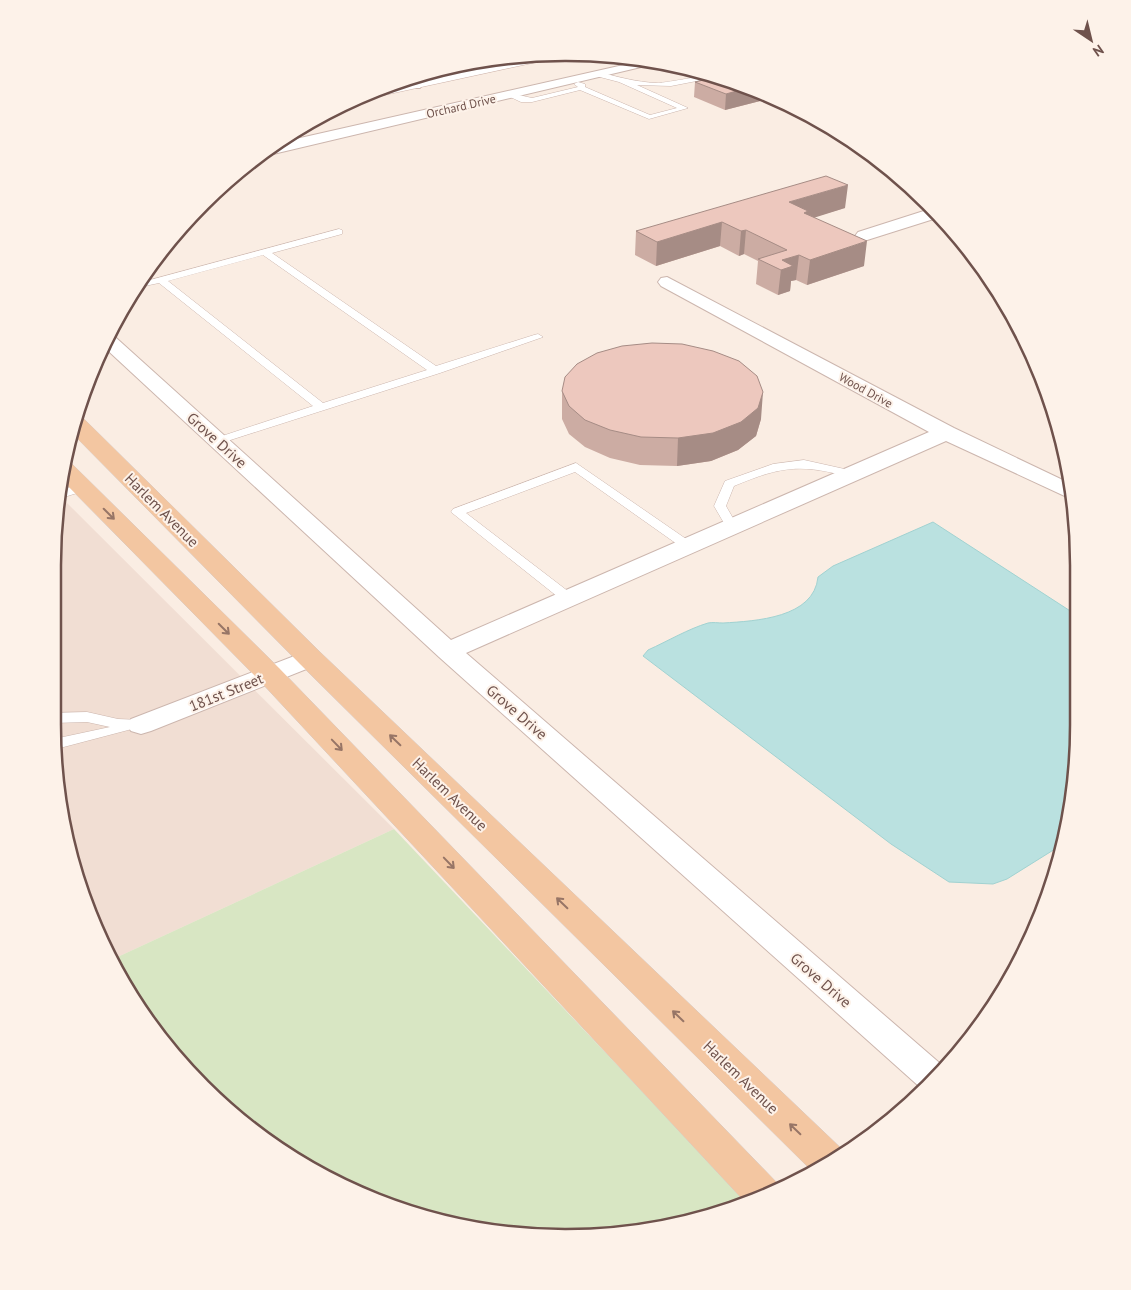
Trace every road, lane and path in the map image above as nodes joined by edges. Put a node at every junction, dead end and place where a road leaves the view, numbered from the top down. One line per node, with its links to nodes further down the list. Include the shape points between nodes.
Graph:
1 (633, 66): 2 (street, Orchard Drive)
2 (599, 74): 4 (lane); 5 (street, Orchard Drive)
3 (700, 79): 4 (lane, via 652,85)
4 (623, 82): 5 (lane, via 684,108 649,117)
5 (576, 85): 6 (street, Orchard Drive); 7 (lane)
6 (542, 88): 7 (lane); 8 (street, Orchard Drive)
7 (557, 94): 8 (lane, via 527,100)
8 (510, 95): 9 (street, Orchard Drive)
9 (284, 147)
10 (928, 215): 12 (street)
11 (339, 232): 13 (lane)
12 (864, 236)
13 (265, 252): 14 (lane); 19 (lane)
14 (161, 280): 16 (lane); 20 (lane)
15 (667, 282): 22 (street, Wood Drive)
16 (147, 283)
17 (538, 336): 19 (lane)
18 (112, 345): 23 (street, Grove Drive)
19 (436, 371): 20 (lane)
20 (321, 407): 23 (lane)
21 (80, 428): 31 (main road, Harlem Avenue)
22 (946, 433): 24 (street); 26 (street, Wood Drive)
23 (218, 441): 30 (street, Grove Drive)
24 (854, 474): 27 (street); 27 (lane, via 802,462 766,468 728,484 720,506)
25 (69, 481): 32 (main road, one-way to 32)
26 (1063, 488)
27 (732, 527): 28 (street)
28 (688, 546): 29 (street); 29 (lane, via 576,467 457,512)
29 (568, 598): 30 (street)
30 (448, 651): 36 (street, Grove Drive)
31 (310, 658): 32 (street, 181st Street); 37 (main road, Harlem Avenue, one-way to 31)
32 (269, 674): 34 (street, 181st Street); 38 (main road, one-way to 38)
33 (61, 718): 34 (lane, via 87,717)
34 (141, 725): 35 (lane)
35 (62, 743)
36 (928, 1075)
37 (824, 1157)
38 (759, 1190)

